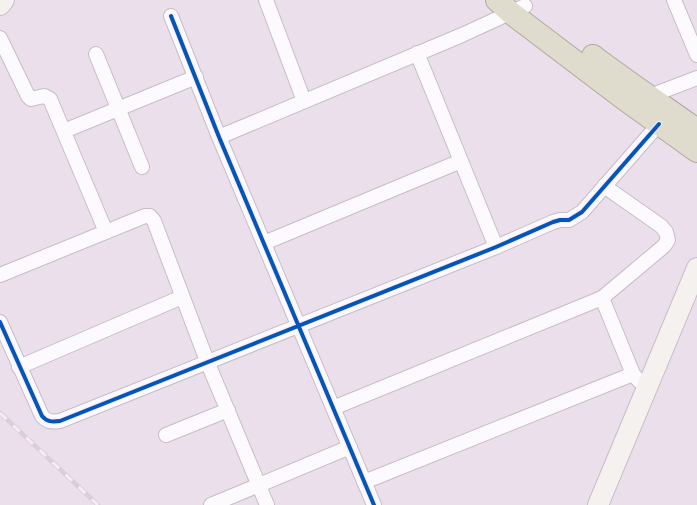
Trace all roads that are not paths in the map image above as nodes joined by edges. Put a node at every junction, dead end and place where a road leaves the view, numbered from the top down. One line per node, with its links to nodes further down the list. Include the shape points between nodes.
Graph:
1 (4, 0): 4 (street)
2 (266, 0): 14 (street)
3 (674, 0): 10 (street)
4 (0, 5)
5 (513, 5): 8 (street); 13 (highway); 16 (highway, via 623,98)
6 (171, 16): 11 (street)
7 (0, 38): 18 (street, via 28,96 31,99 44,96 50,99)
8 (417, 53): 14 (street); 21 (street)
9 (96, 54): 15 (street)
10 (697, 55)
11 (196, 77): 15 (street); 19 (street)
12 (697, 78): 13 (street)
13 (650, 96): 17 (highway)
14 (304, 101): 19 (street)
15 (119, 108): 18 (street); 22 (street)
16 (659, 124): 20 (highway); 23 (street)
17 (697, 130)
18 (64, 131): 24 (street)
19 (219, 137): 25 (street)
20 (697, 151)
21 (461, 161): 25 (street); 26 (street)
22 (142, 167)
23 (604, 186): 26 (street, via 574,218 553,222); 30 (street, via 661,226 668,240)
24 (106, 232): 28 (street); 29 (street, via 150,216)
25 (264, 243): 32 (street)
26 (496, 247): 32 (street)
27 (697, 268): 35 (street)
28 (0, 276)
29 (182, 297): 33 (street); 34 (street)
30 (602, 298): 35 (street); 36 (street)
31 (0, 322): 34 (street)
32 (298, 325): 33 (street); 36 (street)
33 (207, 361): 34 (street, via 52,422 46,421 42,416); 37 (street)
34 (20, 367)
35 (639, 381): 40 (street); 45 (street)
36 (333, 408): 39 (street)
37 (228, 410): 38 (street); 41 (street)
38 (166, 435)
39 (350, 447): 40 (street); 41 (street)
40 (364, 482): 44 (street)
41 (258, 485): 42 (street); 43 (street)
42 (211, 505)
43 (267, 505)
44 (374, 505)
45 (598, 505)

